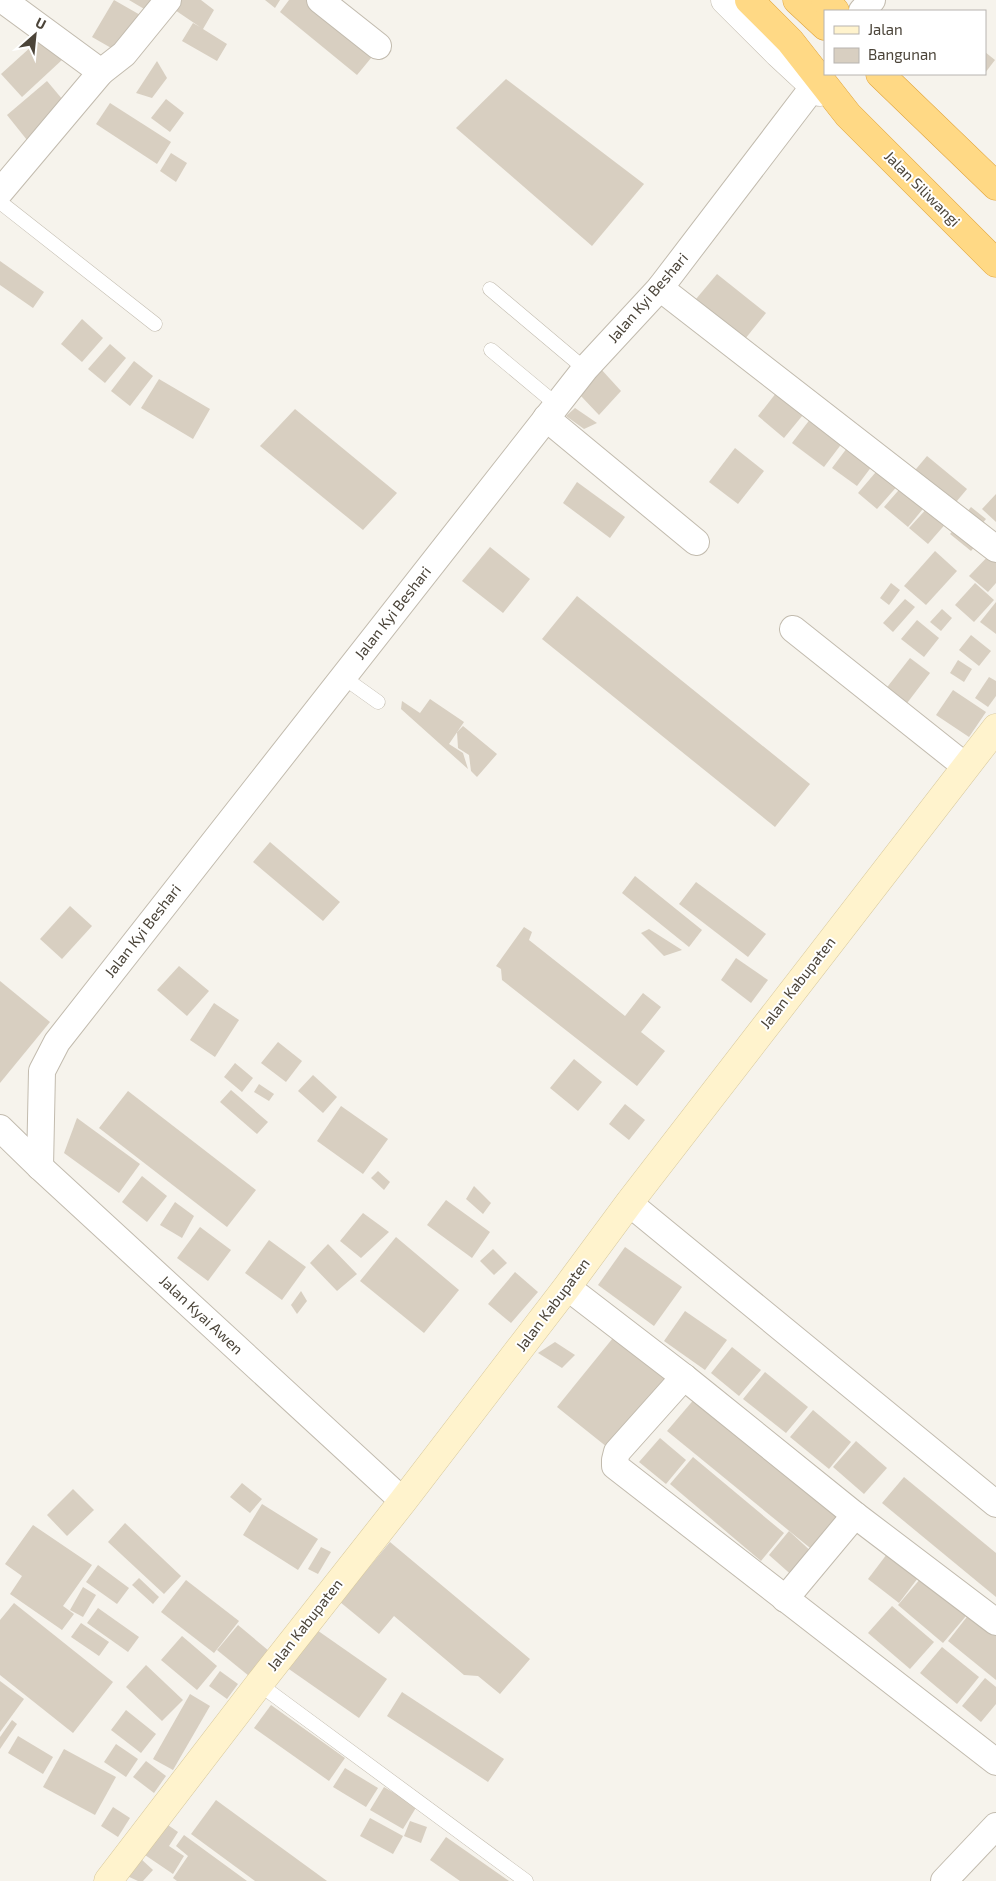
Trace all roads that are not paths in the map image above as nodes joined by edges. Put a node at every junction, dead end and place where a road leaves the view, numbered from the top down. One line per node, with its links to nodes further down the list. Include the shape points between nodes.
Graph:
1 (3, 0): 13 (street)
2 (168, 0): 13 (street, via 124,54)
3 (320, 0): 12 (street)
4 (725, 0): 15 (street, Jalan Siliwangi)
5 (750, 0): 16 (highway, Jalan Siliwangi, via 790,41)
6 (797, 0): 11 (highway)
7 (825, 0): 9 (highway)
8 (872, 0): 10 (street)
9 (834, 10)
10 (863, 10)
11 (824, 25)
12 (378, 46)
13 (101, 72): 18 (street)
14 (883, 76): 17 (highway)
15 (814, 86): 16 (street, Jalan Siliwangi); 22 (street, Jalan Kyi Beshari)
16 (848, 115): 20 (highway, Jalan Siliwangi)
17 (996, 186)
18 (0, 192)
19 (0, 202): 23 (lane)
20 (996, 263)
21 (490, 288): 25 (lane)
22 (666, 292): 25 (street, Jalan Kyi Beshari); 28 (street)
23 (155, 324)
24 (491, 350): 26 (lane)
25 (585, 369): 26 (street, Jalan Kyi Beshari)
26 (552, 412): 27 (street); 30 (street, Jalan Kyi Beshari)
27 (696, 542)
28 (996, 549)
29 (793, 629): 33 (street)
30 (343, 677): 31 (lane); 35 (street, Jalan Kyi Beshari, via 57,1042 42,1071)
31 (378, 702)
32 (996, 728): 33 (main road, Jalan Kabupaten)
33 (965, 766): 36 (main road, Jalan Kabupaten)
34 (0, 1128): 35 (street, Jalan Kyai Awen)
35 (40, 1167): 39 (street, Jalan Kyai Awen)
36 (629, 1202): 37 (main road, Jalan Kabupaten); 40 (street)
37 (567, 1287): 38 (street); 39 (main road, Jalan Kabupaten)
38 (684, 1377): 41 (street); 42 (street, via 617,1452 616,1466)
39 (403, 1501): 44 (main road, Jalan Kabupaten)
40 (996, 1504)
41 (855, 1515): 42 (street); 43 (street)
42 (785, 1599): 45 (street)
43 (996, 1622)
44 (259, 1684): 47 (main road, Jalan Kabupaten); 48 (lane)
45 (996, 1762)
46 (996, 1826): 49 (street)
47 (108, 1881)
48 (526, 1881)
49 (944, 1881)

